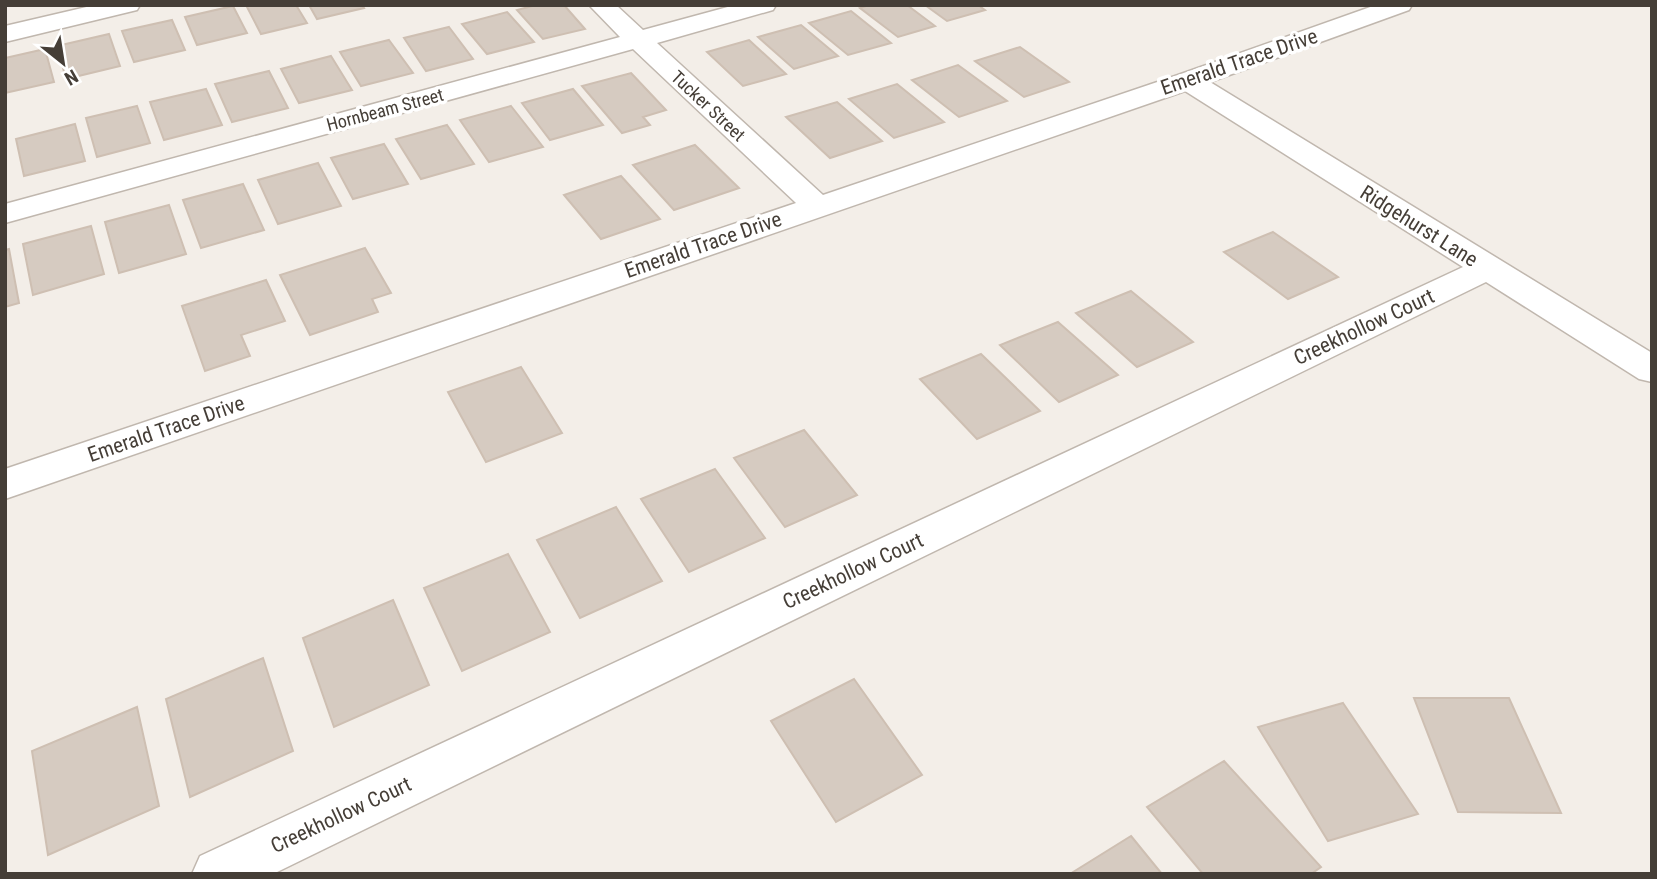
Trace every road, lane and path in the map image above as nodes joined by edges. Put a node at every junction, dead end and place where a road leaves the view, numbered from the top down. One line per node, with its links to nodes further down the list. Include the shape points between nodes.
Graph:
1 (128, 5): 5 (street)
2 (601, 5): 6 (street, Tucker Street)
3 (764, 5): 6 (street, Hornbeam Street)
4 (1400, 5): 7 (street, Emerald Trace Drive)
5 (5, 34)
6 (637, 41): 8 (street, Tucker Street); 9 (street, Hornbeam Street)
7 (1188, 81): 8 (street, Emerald Trace Drive); 10 (street, Ridgehurst Lane)
8 (817, 206): 12 (street, Emerald Trace Drive)
9 (5, 214)
10 (1488, 268): 11 (street, Ridgehurst Lane); 13 (street, Creekhollow Court)
11 (1652, 370)
12 (5, 484)
13 (218, 874)

